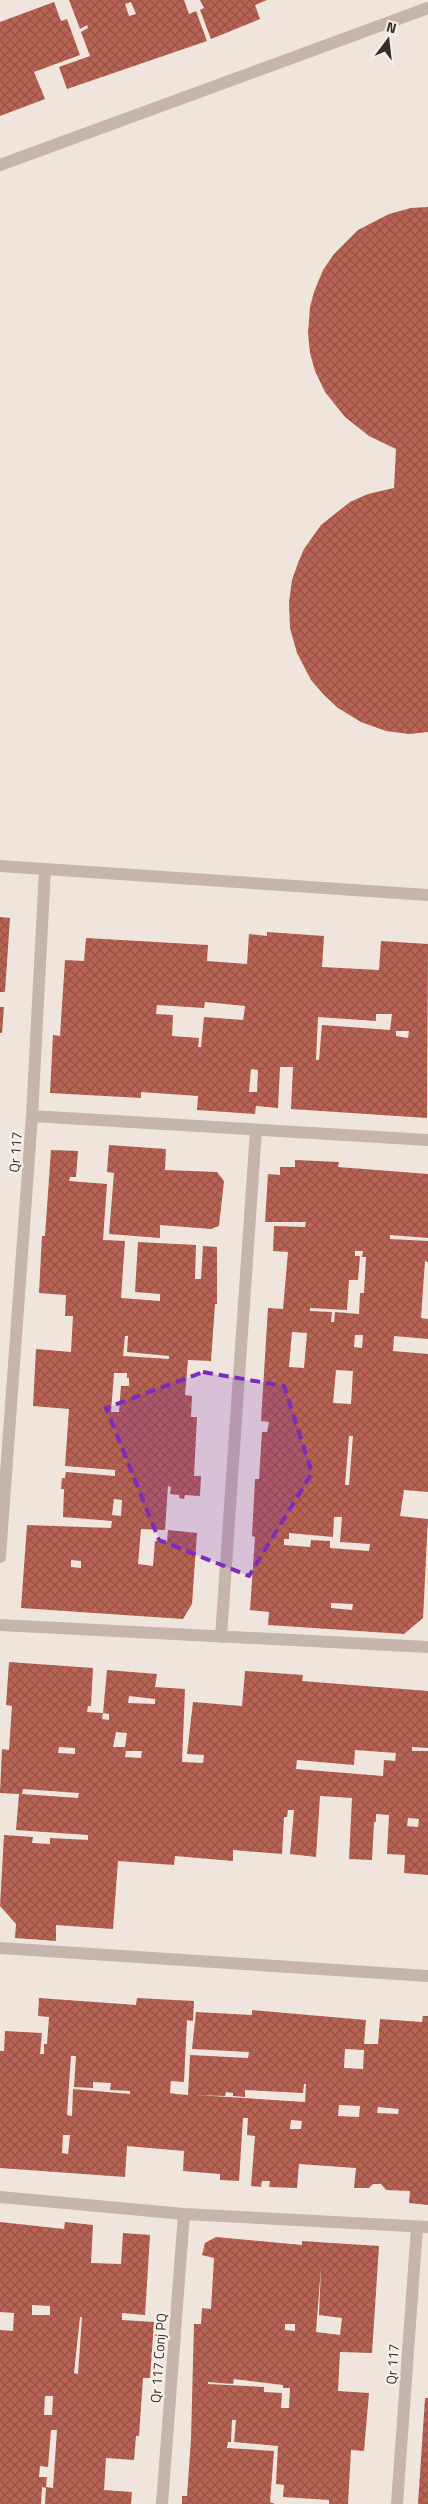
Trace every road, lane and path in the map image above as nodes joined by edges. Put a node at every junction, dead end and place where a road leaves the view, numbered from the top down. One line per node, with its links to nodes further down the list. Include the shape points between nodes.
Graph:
1 (428, 8): 2 (street)
2 (0, 164)
3 (0, 866): 4 (street)
4 (44, 870): 5 (street); 6 (street, Qr 117)
5 (428, 895)
6 (32, 1116): 7 (street); 9 (street, Qr 117)
7 (256, 1130): 8 (street); 11 (street)
8 (428, 1140)
9 (0, 1557)
10 (0, 1625): 11 (street)
11 (221, 1637): 12 (street)
12 (428, 1647)
13 (0, 1948): 14 (street)
14 (428, 1976)
15 (0, 2197): 16 (street)
16 (184, 2214): 17 (street); 18 (street, Qr 117 Conj PQ)
17 (422, 2227): 19 (street, Qr 117)
18 (162, 2504)
19 (397, 2504)

